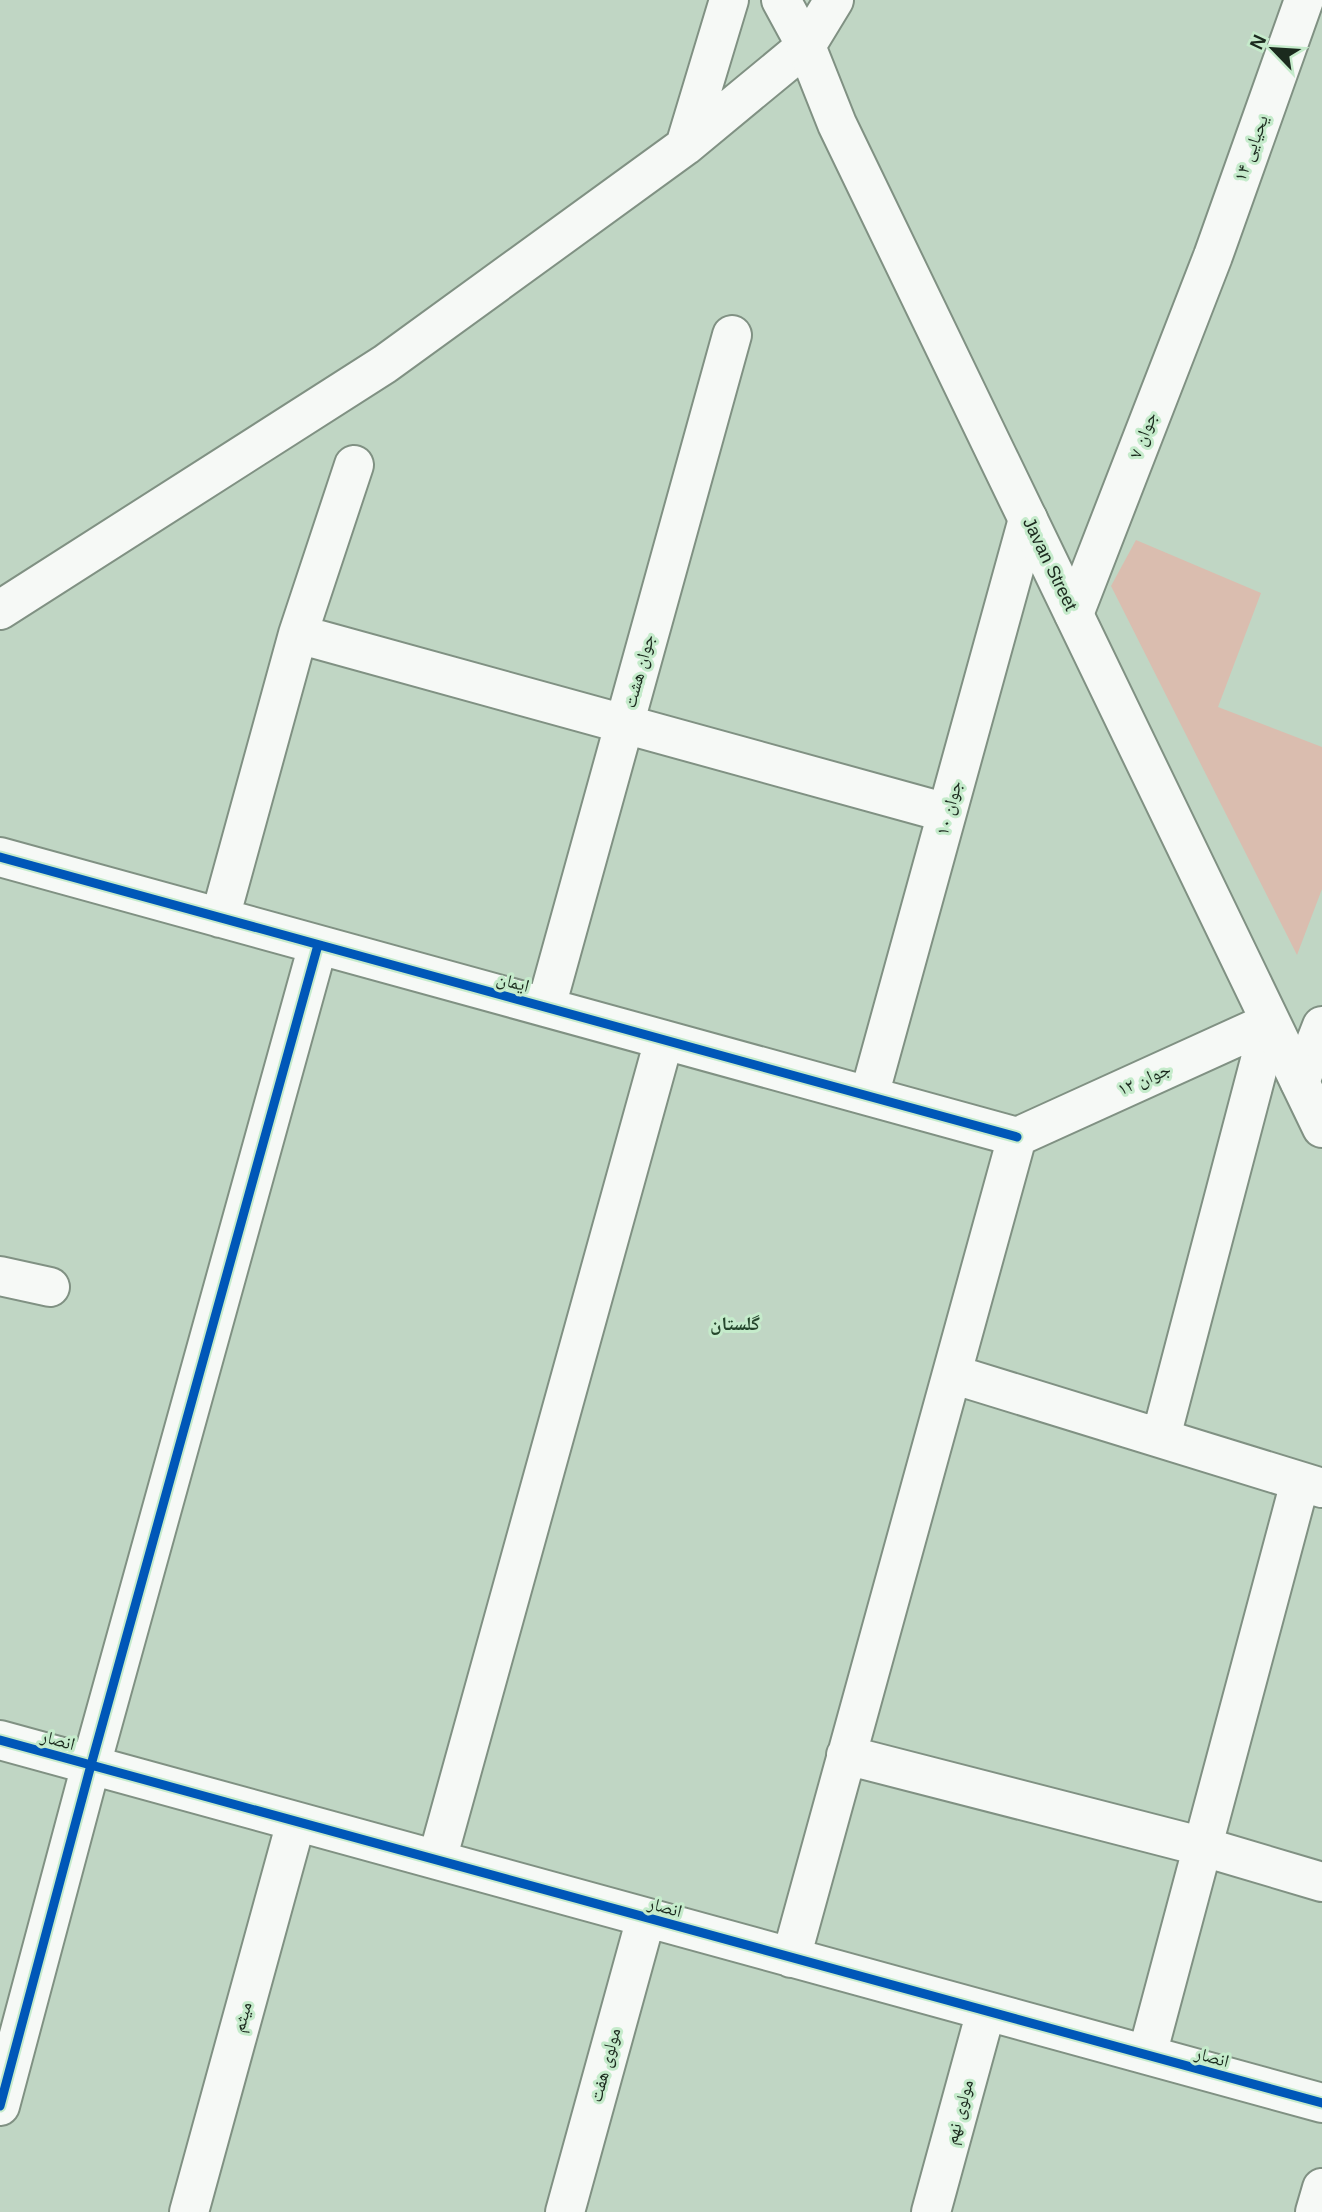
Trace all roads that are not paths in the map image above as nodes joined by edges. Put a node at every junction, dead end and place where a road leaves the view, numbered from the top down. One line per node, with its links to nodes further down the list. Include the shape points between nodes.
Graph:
1 (729, 0): 6 (street)
2 (781, 0): 5 (street, Javan Street)
3 (834, 0): 5 (street)
4 (1304, 0): 7 (street, یحیایی ۱۴)
5 (806, 46): 6 (street); 10 (street, Javan Street, via 837,124)
6 (685, 146): 11 (street, via 384,364)
7 (1213, 256): 12 (street, جوان ۷)
8 (732, 335): 14 (street, جوان هشت)
9 (354, 464): 13 (street)
10 (1028, 519): 12 (street, Javan Street); 15 (street, جوان ۱۰)
11 (0, 610)
12 (1074, 614): 20 (street, Javan Street)
13 (298, 634): 14 (street); 17 (street)
14 (624, 724): 15 (street); 19 (street, جوان هشت)
15 (947, 813): 24 (street, جوان ۱۰)
16 (0, 857): 17 (street, ایمان)
17 (220, 918): 18 (street, ایمان)
18 (318, 945): 19 (street, ایمان); 34 (street)
19 (546, 1007): 22 (street, ایمان)
20 (1270, 1022): 23 (street, Javan Street); 26 (street, جوان ۱۲); 30 (street)
21 (1322, 1026): 23 (street)
22 (664, 1040): 24 (street, ایمان); 37 (street)
23 (1300, 1082): 25 (street, Javan Street)
24 (869, 1096): 26 (street, ایمان)
25 (1322, 1128)
26 (1017, 1137): 29 (street)
27 (0, 1276): 28 (street)
28 (50, 1287)
29 (952, 1374): 30 (street); 33 (street)
30 (1161, 1437): 31 (street)
31 (1311, 1485): 36 (street)
32 (0, 1740): 34 (street, انصار)
33 (846, 1755): 36 (street); 40 (street)
34 (91, 1765): 35 (street, انصار); 44 (street)
35 (296, 1822): 37 (street, انصار); 46 (street, میثم)
36 (1204, 1847): 38 (street); 42 (street)
37 (437, 1860): 39 (street, انصار)
38 (1322, 1882)
39 (646, 1918): 40 (street, انصار); 47 (street, مولوی هفت)
40 (791, 1958): 41 (street, انصار)
41 (986, 2011): 42 (street, انصار); 48 (street, مولوی نهم)
42 (1147, 2055): 43 (street, انصار)
43 (1322, 2103)
44 (0, 2106)
45 (1322, 2188): 49 (street)
46 (188, 2212)
47 (565, 2212)
48 (931, 2212)
49 (1315, 2212)

